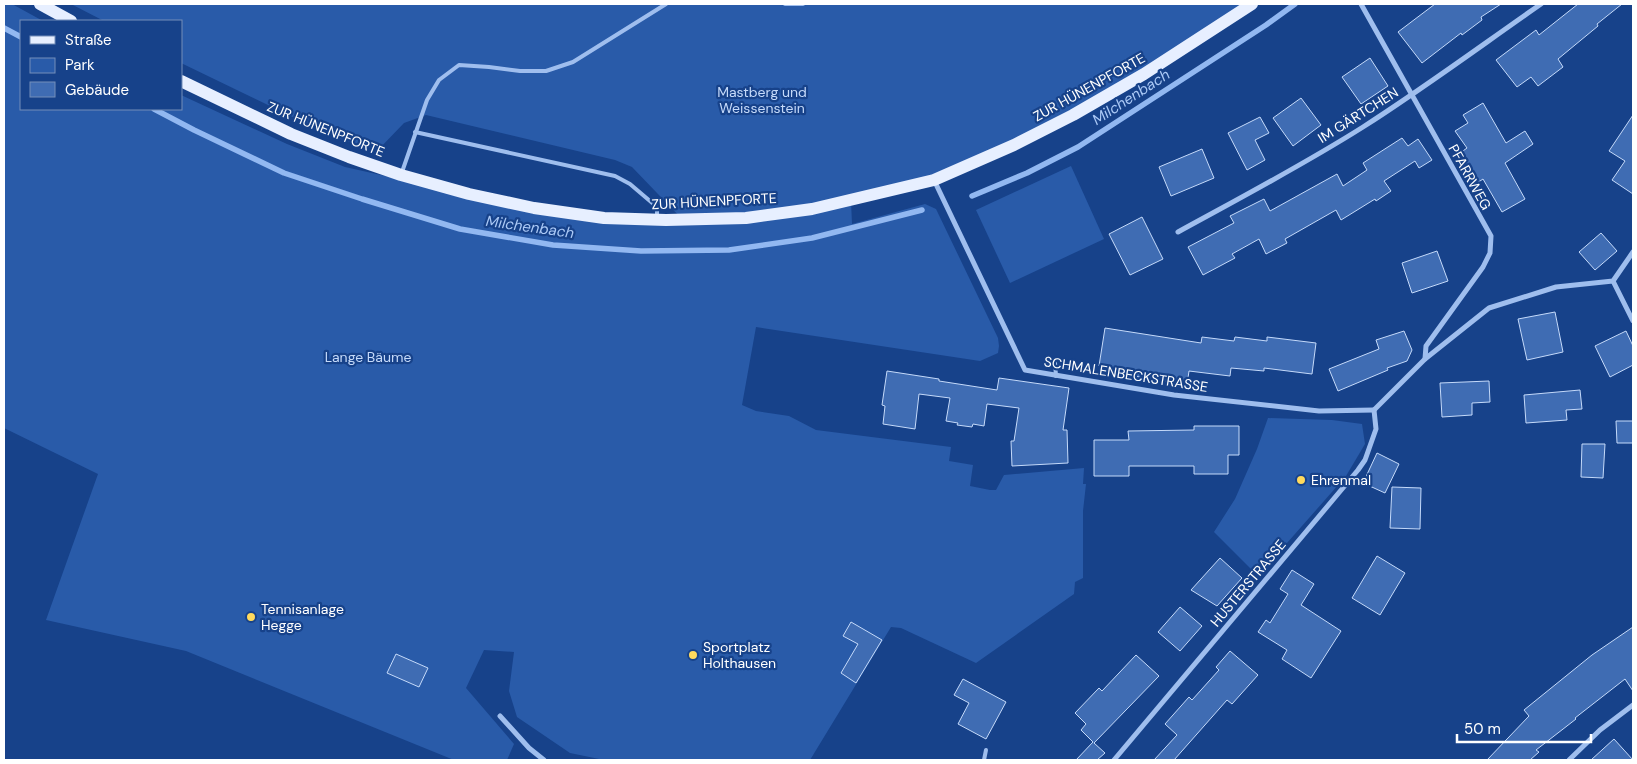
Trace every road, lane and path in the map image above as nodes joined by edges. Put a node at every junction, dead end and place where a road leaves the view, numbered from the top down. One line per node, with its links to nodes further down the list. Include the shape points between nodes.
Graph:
1 (40, 4): 8 (main road)
2 (666, 4): 11 (lane, via 573,62 546,71 459,65 439,80 427,100)
3 (785, 4): 4 (lane)
4 (802, 4)
5 (1252, 4): 13 (main road, ZUR HÜNENPFORTE, via 1144,74 1073,114 1014,145)
6 (1361, 4): 10 (street, PFARRWEG)
7 (1541, 4): 10 (street, IM GÄRTCHEN)
8 (69, 20)
9 (182, 81): 12 (main road, ZUR HÜNENPFORTE, via 291,134)
10 (1411, 95): 15 (street, IM GÄRTCHEN, via 1362,128); 19 (street, PFARRWEG, via 1491,236 1490,253 1483,267 1426,346)
11 (415, 132): 12 (lane); 14 (lane, via 615,176 630,184)
12 (401, 175): 14 (main road, ZUR HÜNENPFORTE, via 534,208 604,218)
13 (934, 180): 14 (main road, ZUR HÜNENPFORTE, via 812,209 746,218); 21 (street, SCHMALENBECKSTRASSE, via 1025,370)
14 (657, 214)
15 (1178, 232)
16 (1633, 252): 17 (street)
17 (1613, 281): 18 (street); 19 (street, via 1556,287 1489,308)
18 (1633, 321)
19 (1425, 359): 22 (street)
20 (1055, 363): 21 (lane)
21 (1056, 376): 22 (street, SCHMALENBECKSTRASSE, via 1174,395 1320,411)
22 (1374, 410): 28 (street, HUSTERSTRASSE, via 1376,429 1358,470)
23 (1633, 704): 29 (street)
24 (500, 716): 26 (street)
25 (986, 750): 27 (lane)
26 (544, 760)
27 (984, 760)
28 (1114, 760)
29 (1569, 760)

